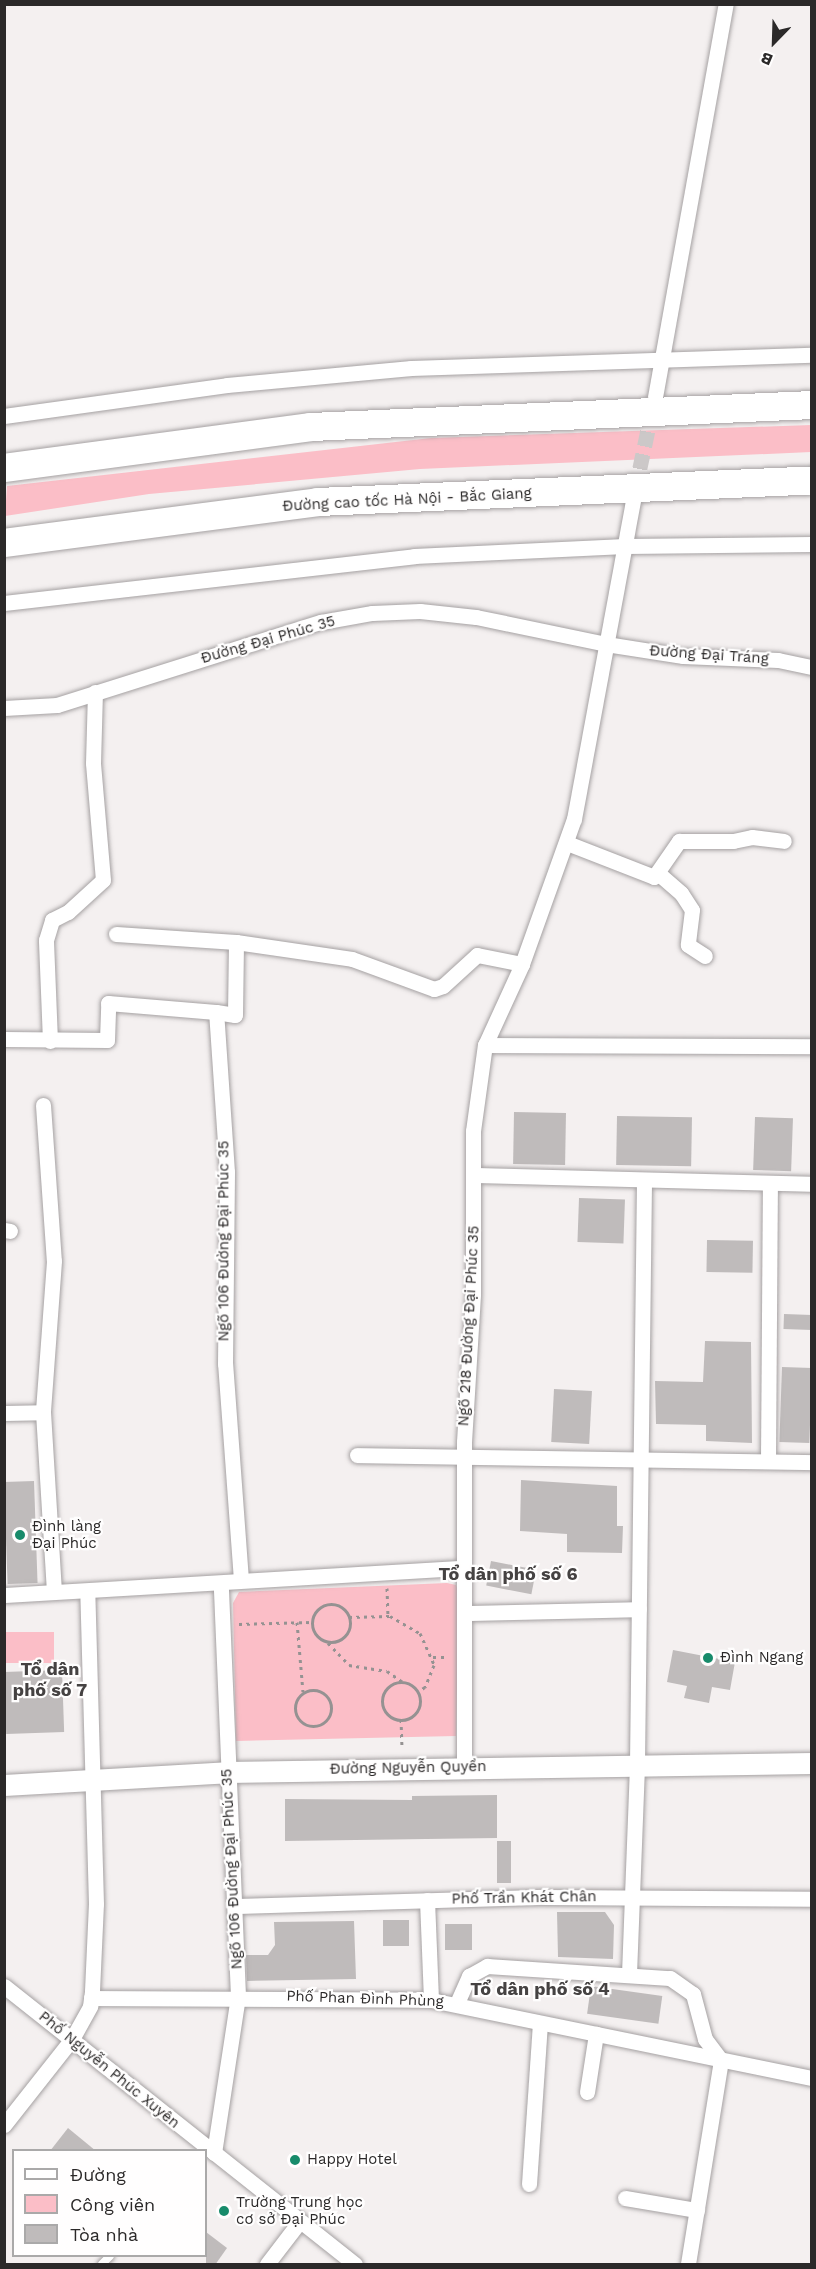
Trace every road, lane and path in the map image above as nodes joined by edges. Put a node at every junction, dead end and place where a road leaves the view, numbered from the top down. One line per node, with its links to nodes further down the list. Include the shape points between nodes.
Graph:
1 (726, 4): 3 (street)
2 (812, 355): 3 (street)
3 (661, 357): 4 (street); 6 (street, via 411,368 227,385)
4 (655, 397)
5 (812, 405): 7 (highway, via 312,428)
6 (4, 416)
7 (4, 468)
8 (812, 480): 10 (highway, Đường cao tốc Hà Nội - Bắc Giang, via 318,502)
9 (634, 494): 12 (street, Ngõ 218 Đường Đại Phúc 35)
10 (4, 543)
11 (812, 544): 12 (street)
12 (625, 546): 13 (street, via 414,556); 14 (street, Ngõ 218 Đường Đại Phúc 35)
13 (4, 603)
14 (606, 644): 15 (street, Đường Đại Tráng, via 683,656 778,660); 16 (street, Đường Đại Phúc 35, via 476,617 420,611 372,613 321,622); 19 (street, Ngõ 218 Đường Đại Phúc 35)
15 (812, 667)
16 (95, 692): 17 (street, Đường Đại Phúc 35, via 57,705); 27 (street, via 93,763 103,880 68,912 51,920 46,940)
17 (4, 708)
18 (784, 841): 20 (street, via 752,837 680,841)
19 (567, 843): 20 (street, via 650,876); 24 (street, Ngõ 218 Đường Đại Phúc 35)
20 (659, 874): 23 (street, via 681,893 692,910 688,945)
21 (116, 934): 22 (street)
22 (236, 942): 24 (street, via 352,959 434,988 443,986 477,955); 25 (street, via 235,1015)
23 (705, 956)
24 (522, 964): 28 (street, Ngõ 218 Đường Đại Phúc 35)
25 (216, 1012): 27 (street, via 108,1003 107,1041); 43 (street, Ngõ 106 Đường Đại Phúc 35, via 227,1172 225,1364)
26 (4, 1039): 27 (street)
27 (50, 1041)
28 (485, 1045): 29 (street); 31 (street, Ngõ 218 Đường Đại Phúc 35, via 473,1131)
29 (812, 1046)
30 (43, 1105): 35 (street, via 54,1261)
31 (474, 1175): 32 (street); 37 (street, Ngõ 218 Đường Đại Phúc 35)
32 (644, 1181): 33 (street); 39 (street)
33 (770, 1183): 34 (street); 40 (street)
34 (812, 1184)
35 (43, 1412): 36 (street); 47 (street)
36 (4, 1413)
37 (465, 1454): 38 (street); 39 (street); 42 (street, Ngõ 218 Đường Đại Phúc 35)
38 (357, 1455)
39 (641, 1459): 40 (street); 49 (street)
40 (768, 1460): 41 (street)
41 (812, 1462)
42 (464, 1568): 43 (street); 50 (street, Ngõ 218 Đường Đại Phúc 35)
43 (241, 1581): 44 (street)
44 (221, 1583): 46 (street); 65 (street, Ngõ 106 Đường Đại Phúc 35)
45 (387, 1585): 51 (path)
46 (87, 1591): 47 (street); 66 (street)
47 (54, 1592): 48 (street)
48 (4, 1595)
49 (639, 1609): 50 (street); 62 (street)
50 (466, 1613): 64 (street, Ngõ 218 Đường Đại Phúc 35)
51 (388, 1616): 52 (path); 58 (path, via 420,1633 434,1657 430,1678)
52 (349, 1617): 54 (path, via 341,1607 328,1605 316,1611); 56 (path, via 346,1635)
53 (297, 1622): 54 (path); 55 (path); 59 (path)
54 (312, 1622): 56 (path, via 316,1636)
55 (235, 1624)
56 (327, 1642): 57 (path, via 349,1665 387,1671)
57 (404, 1683): 58 (path); 60 (path, via 392,1684 382,1698 388,1714)
58 (417, 1692): 60 (path, via 420,1703 416,1712)
59 (303, 1693): 59 (path, via 296,1702 297,1715 306,1724 321,1724 328,1717 330,1702 319,1691)
60 (401, 1719): 61 (path)
61 (402, 1746)
62 (637, 1763): 63 (street, Đường Nguyễn Quyền); 64 (street, Đường Nguyễn Quyền); 68 (street)
63 (812, 1763)
64 (464, 1767): 65 (street, Đường Nguyễn Quyền)
65 (227, 1772): 66 (street, Đường Nguyễn Quyền); 71 (street, Ngõ 106 Đường Đại Phúc 35)
66 (92, 1780): 67 (street, Đường Nguyễn Quyền); 75 (street, via 96,1904)
67 (4, 1785)
68 (632, 1897): 69 (street, Phố Trần Khát Chân); 70 (street, Phố Trần Khát Chân); 72 (street)
69 (812, 1899)
70 (427, 1900): 71 (street, Phố Trần Khát Chân); 76 (street)
71 (237, 1906): 74 (street, Ngõ 106 Đường Đại Phúc 35)
72 (629, 1974): 77 (street, via 487,1965 469,1976); 81 (street, via 670,1978 687,1987 696,2001 705,2039)
73 (4, 1986): 80 (street, Phố Nguyễn Phúc Xuyên)
74 (238, 1996): 75 (street, Phố Phan Đình Phùng); 76 (street, Phố Phan Đình Phùng); 85 (street, Ngõ 106 Đường Đại Phúc 35)
75 (91, 1998): 80 (street)
76 (431, 2000): 77 (street, Phố Phan Đình Phùng)
77 (457, 2003): 78 (street, Phố Phan Đình Phùng)
78 (540, 2025): 79 (street, Phố Phan Đình Phùng); 87 (street)
79 (596, 2034): 81 (street, Phố Phan Đình Phùng); 83 (street)
80 (72, 2040): 84 (street); 85 (street, Phố Nguyễn Phúc Xuyên)
81 (721, 2060): 82 (street, Phố Phan Đình Phùng); 89 (street)
82 (812, 2078)
83 (587, 2092)
84 (4, 2125)
85 (205, 2149)
86 (207, 2151): 90 (street, Phố Nguyễn Phúc Xuyên)
87 (529, 2184)
88 (625, 2198): 89 (street)
89 (697, 2210): 93 (street)
90 (300, 2221): 91 (street); 92 (street, Phố Nguyễn Phúc Xuyên)
91 (267, 2265)
92 (355, 2265)
93 (688, 2265)

